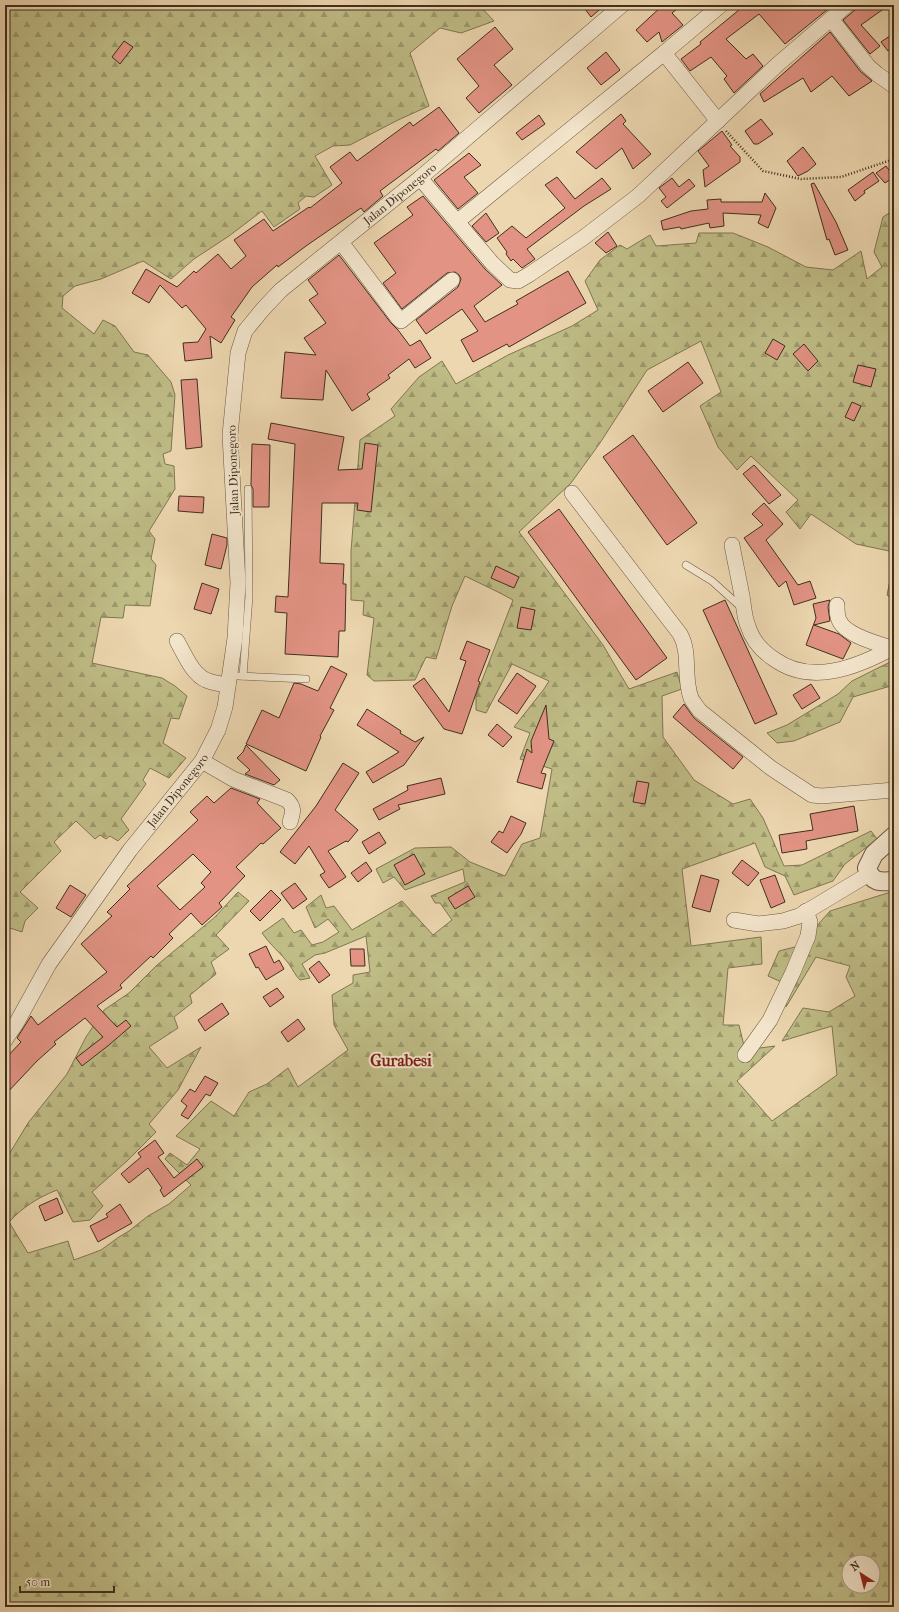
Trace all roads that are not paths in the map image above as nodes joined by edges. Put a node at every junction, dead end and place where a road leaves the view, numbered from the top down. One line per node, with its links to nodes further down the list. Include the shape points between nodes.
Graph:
1 (622, 5): 7 (street, Jalan Diponegoro)
2 (721, 5): 4 (street)
3 (840, 10): 5 (street, via 868,66); 6 (street)
4 (664, 53): 6 (street); 8 (street)
5 (894, 86)
6 (718, 121): 8 (street, via 638,196 583,238 518,281 505,276)
7 (420, 178): 8 (street); 9 (street, Jalan Diponegoro)
8 (458, 221)
9 (341, 242): 10 (street, via 401,321); 19 (street, Jalan Diponegoro, via 281,290 263,309 245,331 238,353 230,435 238,584)
10 (452, 280)
11 (248, 489): 19 (lane, via 249,596)
12 (572, 492): 22 (street, via 685,641 688,684 692,699 700,711 771,768 812,795)
13 (732, 545): 16 (street)
14 (686, 565): 16 (lane, via 712,581)
15 (837, 605): 18 (street, via 842,626 862,638)
16 (745, 611): 18 (street, via 748,626 756,643 767,655 783,666 802,672 826,673 868,661)
17 (177, 641): 19 (street, via 194,671 201,678)
18 (893, 648)
19 (233, 679): 20 (lane); 21 (street, Jalan Diponegoro, via 218,730)
20 (306, 679)
21 (202, 761): 23 (street, via 233,779 287,800 294,811); 29 (street, Jalan Diponegoro, via 130,850 97,896 49,964)
22 (894, 790)
23 (290, 822)
24 (894, 836): 25 (street, via 874,854 867,868)
25 (869, 874): 26 (street, via 881,882); 27 (street)
26 (894, 880)
27 (806, 911): 28 (street, via 783,921 758,924); 30 (street, via 810,922 808,936 770,1020)
28 (734, 920)
29 (5, 1040)
30 (745, 1055)

